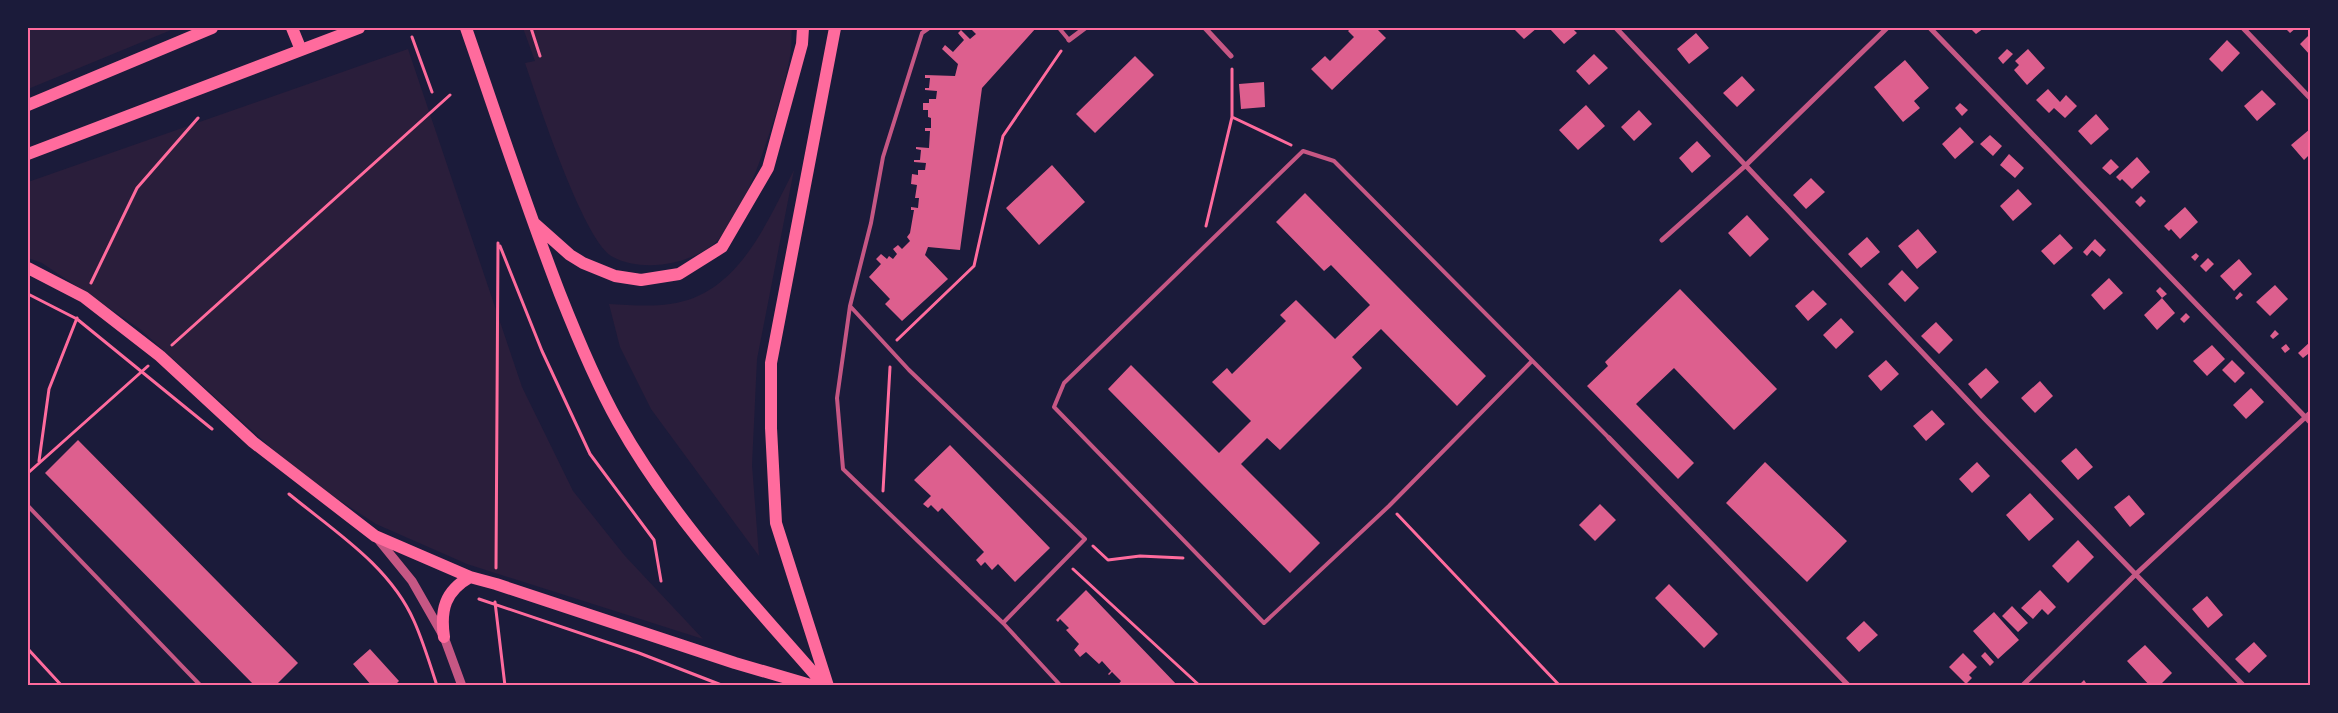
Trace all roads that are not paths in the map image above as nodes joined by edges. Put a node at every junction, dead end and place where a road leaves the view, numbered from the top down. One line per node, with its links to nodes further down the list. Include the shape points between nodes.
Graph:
1 (212, 28): 19 (main road)
2 (292, 28): 16 (main road)
3 (359, 28): 16 (main road)
4 (466, 28): 22 (main road)
5 (803, 28): 22 (main road, via 802,44 768,168 722,247 680,274 641,280 614,276 570,255)
6 (834, 28): 38 (main road, via 771,363 770,428 776,523)
7 (929, 28): 25 (lane, via 922,33 883,157 871,223)
8 (1059, 28): 15 (lane)
9 (1085, 28): 15 (street)
10 (1205, 28): 17 (street)
11 (1616, 28): 21 (street)
12 (1887, 28): 21 (street)
13 (1930, 28): 27 (street)
14 (2243, 28): 18 (street)
15 (1069, 40)
16 (301, 50): 20 (main road)
17 (1231, 56)
18 (2310, 98)
19 (28, 105)
20 (28, 154)
21 (1746, 166): 23 (street); 31 (street, via 1985,419)
22 (531, 221): 38 (main road, via 584,356 617,422 653,480 728,575)
23 (1662, 240)
24 (28, 268): 30 (main road, via 84,297 160,356 253,442)
25 (850, 306): 33 (lane, via 837,398 843,469); 33 (lane, via 909,370 1085,539)
26 (1532, 361): 26 (lane, via 1389,506 1264,624 1054,407 1064,383 1303,151 1334,162); 28 (lane)
27 (2309, 417): 31 (street)
28 (1609, 438): 40 (street)
29 (28, 506): 35 (lane)
30 (375, 536): 32 (main road); 34 (street, via 412,581)
31 (2137, 573): 41 (street); 42 (street)
32 (470, 577): 34 (main road, via 452,590 442,610); 37 (main road)
33 (1003, 623): 39 (lane)
34 (444, 637): 36 (street)
35 (200, 686)
36 (462, 686)
37 (814, 686)
38 (826, 686)
39 (1061, 686)
40 (1849, 686)
41 (2022, 686)
42 (2244, 686)

